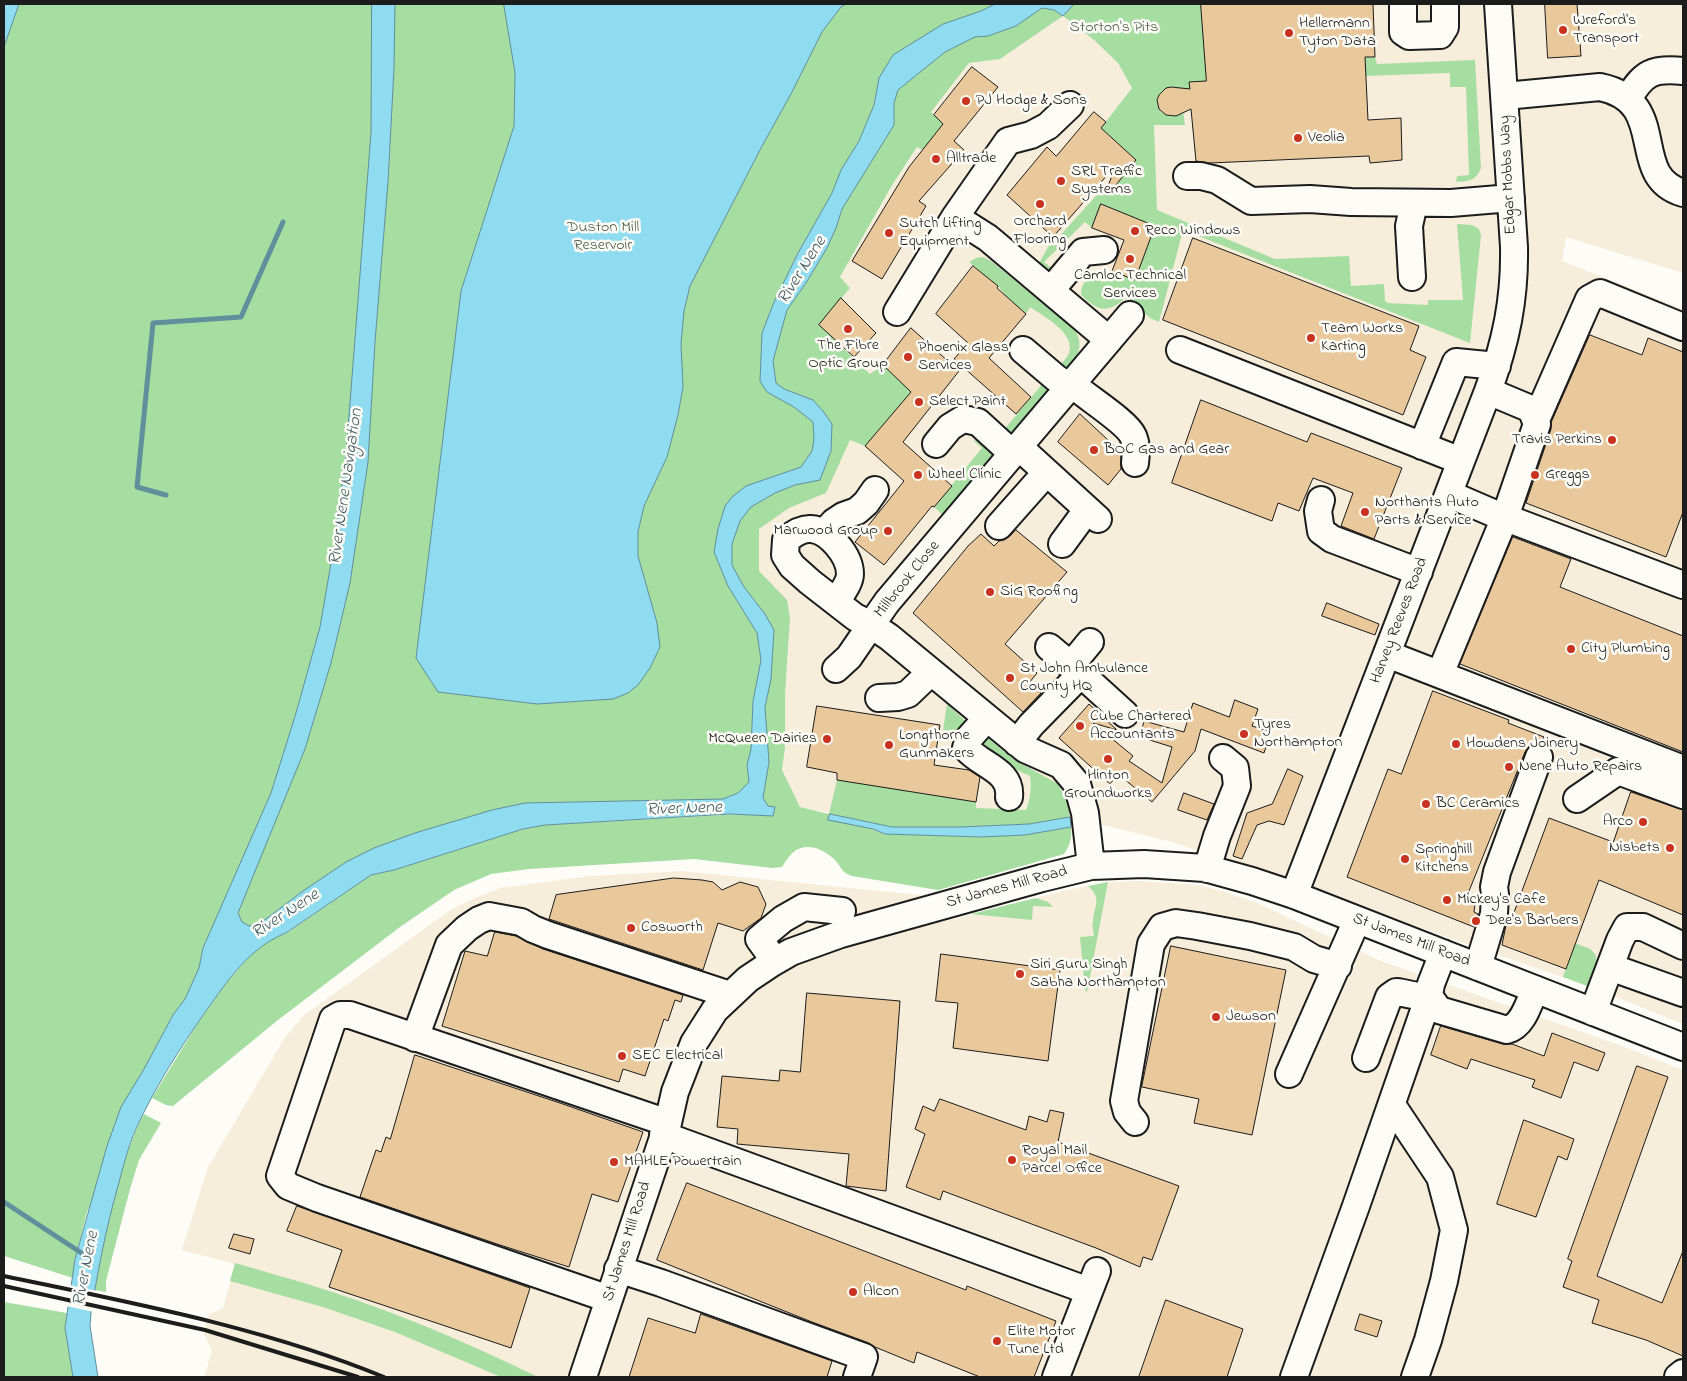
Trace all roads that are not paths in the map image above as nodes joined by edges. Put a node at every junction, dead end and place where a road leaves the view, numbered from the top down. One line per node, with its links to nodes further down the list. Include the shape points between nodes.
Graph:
1 (1403, 4): 2 (street, via 1403,32 1409,36 1440,35 1445,27)
2 (1445, 4)
3 (1498, 4): 5 (street, Edgar Mobbs Way)
4 (1683, 71): 6 (street, via 1660,71 1645,76)
5 (1505, 96): 6 (street, via 1600,87 1614,90); 10 (street, Edgar Mobbs Way)
6 (1628, 99): 9 (street, via 1645,127 1655,171 1666,185)
7 (1070, 105): 12 (street, via 1048,126 1008,142)
8 (1187, 176): 11 (street, via 1217,180 1251,201 1310,199)
9 (1683, 193)
10 (1511, 198): 11 (street); 22 (street, Edgar Mobbs Way, via 1514,279 1510,316)
11 (1414, 203): 14 (street, via 1409,226)
12 (955, 216): 15 (street, via 988,238); 16 (street)
13 (1104, 250): 15 (street, via 1083,252)
14 (1412, 276)
15 (1051, 290): 19 (street)
16 (897, 312)
17 (1130, 314): 19 (street, Millbrook Close)
18 (1683, 327): 25 (street, via 1600,293 1589,299)
19 (1109, 340): 23 (street, Millbrook Close)
20 (1023, 350): 23 (street, via 1056,378)
21 (1180, 350): 27 (street)
22 (1500, 356): 24 (street, Harvey Reeves Road); 27 (street, via 1456,362)
23 (1071, 385): 28 (street, Millbrook Close); 30 (street, via 1132,433)
24 (1488, 391): 25 (street, via 1531,409); 29 (street, Harvey Reeves Road)
25 (1536, 420): 35 (street)
26 (936, 444): 28 (street, via 950,427 963,419 978,422)
27 (1422, 446): 29 (street)
28 (1016, 450): 31 (street); 42 (street, Millbrook Close, via 887,602)
29 (1461, 461): 33 (street, Harvey Reeves Road)
30 (1135, 463)
31 (1046, 473): 36 (street); 38 (street, via 1093,515)
32 (875, 490): 37 (street, via 857,511 839,519)
33 (1449, 494): 35 (street); 39 (street, Harvey Reeves Road)
34 (1321, 500): 39 (street, via 1318,511 1321,531 1332,539)
35 (1505, 517): 40 (street); 49 (street)
36 (1000, 526)
37 (824, 533): 41 (street, via 847,561 850,575); 41 (street, via 810,529 793,533 786,540 785,555 792,566)
38 (1062, 544)
39 (1419, 572): 45 (street, Harvey Reeves Road)
40 (1683, 585)
41 (836, 602): 42 (street)
42 (872, 625): 46 (street, via 849,657); 48 (street, Millbrook Close)
43 (1090, 642): 47 (street)
44 (1049, 647): 47 (street)
45 (1387, 654): 49 (street); 62 (street, Harvey Reeves Road)
46 (836, 668)
47 (1076, 670): 51 (street); 53 (street)
48 (931, 672): 50 (street, via 908,694); 52 (street, Millbrook Close)
49 (1440, 674): 56 (street)
50 (879, 698)
51 (1125, 714)
52 (988, 718): 53 (street, Millbrook Close); 58 (street, via 969,738 966,748 1006,778)
53 (1017, 743): 60 (street, Millbrook Close, via 1061,765 1077,784 1085,813)
54 (1539, 757): 69 (street, via 1497,872 1494,914)
55 (1223, 758): 61 (street, via 1235,768 1237,786)
56 (1683, 769)
57 (1683, 795): 59 (street, via 1618,771)
58 (1009, 797)
59 (1577, 799)
60 (1091, 866): 61 (street, St James Mill Road, via 1144,864); 67 (street, St James Mill Road, via 841,934)
61 (1207, 868): 62 (street, St James Mill Road)
62 (1294, 895): 64 (street, St James Mill Road)
63 (842, 911): 67 (street, via 804,907 783,919 759,940)
64 (1358, 920): 66 (street, St James Mill Road); 68 (street)
65 (1683, 946): 70 (street, via 1642,927 1627,926)
66 (1443, 954): 69 (street, St James Mill Road); 74 (street)
67 (775, 961): 73 (street, St James Mill Road)
68 (1338, 966): 79 (street); 81 (street, via 1314,959 1294,947 1250,936 1176,923 1162,927 1151,944 1124,1101)
69 (1478, 967): 71 (street, St James Mill Road)
70 (1610, 967): 72 (street); 75 (street)
71 (1535, 989): 74 (street, via 1519,1022 1507,1030 1439,1010); 75 (street, St James Mill Road)
72 (1683, 992)
73 (730, 995): 76 (street, via 548,935 520,922 489,916 467,928 449,946); 82 (street, St James Mill Road, via 715,1010 694,1043)
74 (1429, 996): 78 (street, via 1420,998 1396,992 1389,997); 80 (street)
75 (1594, 1012): 77 (street, St James Mill Road)
76 (416, 1038): 82 (street); 84 (street, via 350,1016 333,1018 280,1176 284,1182 316,1198)
77 (1683, 1047)
78 (1366, 1058)
79 (1289, 1074)
80 (1392, 1105): 89 (street); 90 (street, via 1440,1177 1454,1230 1444,1281)
81 (1135, 1122)
82 (665, 1129): 83 (street, St James Mill Road); 88 (street, via 1093,1281)
83 (618, 1269): 84 (street, St James Mill Road); 87 (street, via 864,1357)
84 (609, 1299): 86 (street, St James Mill Road)
85 (1683, 1373): 91 (street)
86 (583, 1377)
87 (857, 1377)
88 (1056, 1377)
89 (1294, 1377)
90 (1415, 1377)
91 (1678, 1377)

